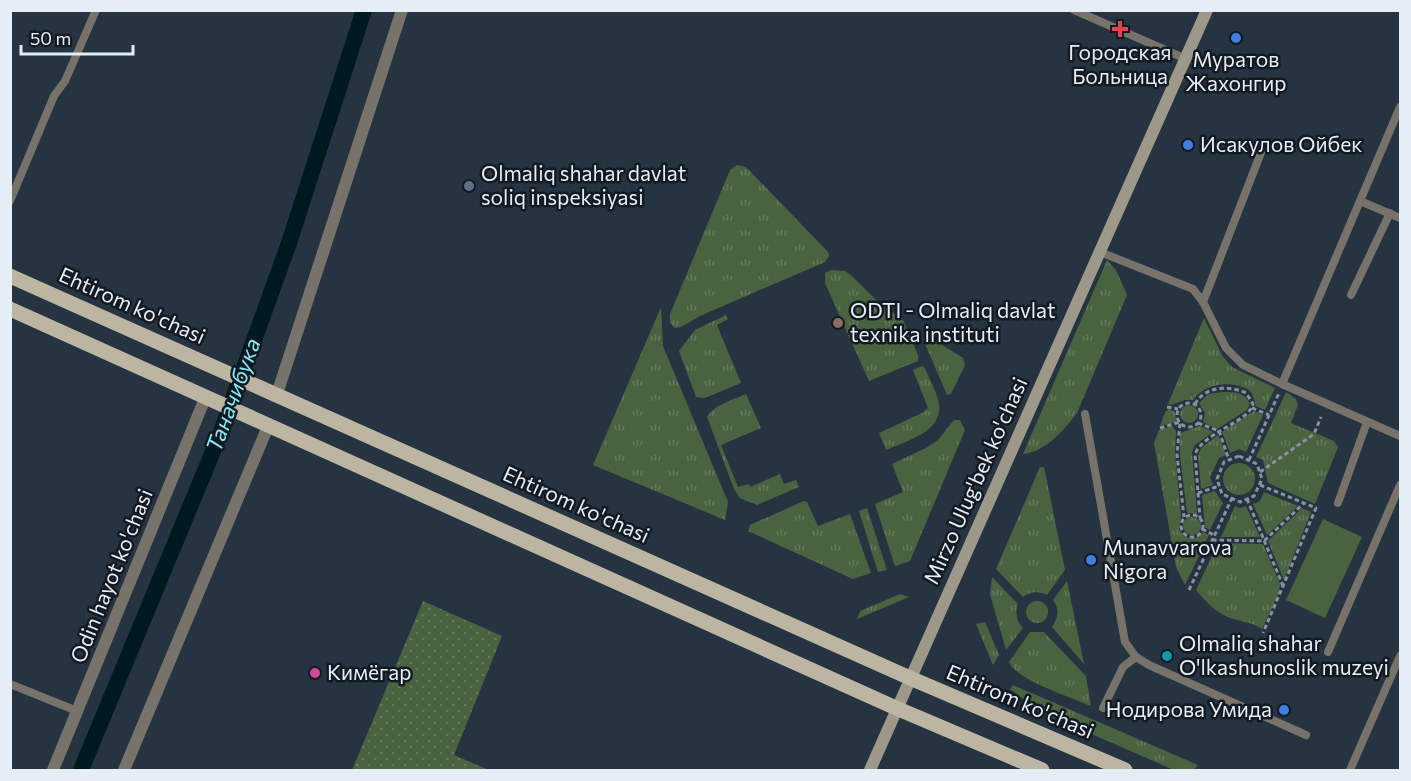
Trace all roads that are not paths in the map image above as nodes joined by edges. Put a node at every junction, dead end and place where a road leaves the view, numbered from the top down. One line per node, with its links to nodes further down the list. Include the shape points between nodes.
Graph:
1 (96, 10): 8 (lane)
2 (402, 10): 18 (street)
3 (1074, 10): 5 (lane)
4 (1207, 10): 5 (main road, Mirzo Ulug'bek ko'chasi)
5 (1186, 59): 12 (main road, Mirzo Ulug'bek ko'chasi)
6 (1401, 107): 9 (lane)
7 (1262, 150): 15 (lane)
8 (10, 201)
9 (1360, 201): 10 (lane); 17 (lane)
10 (1390, 213): 11 (lane); 14 (lane)
11 (1401, 218)
12 (1100, 252): 15 (lane, via 1193,289); 29 (main road, Mirzo Ulug'bek ko'chasi)
13 (10, 276): 18 (main road, Ehtirom ko'chasi)
14 (1351, 295)
15 (1203, 302): 17 (lane, via 1226,348 1244,365)
16 (10, 309): 19 (main road)
17 (1282, 384): 21 (lane)
18 (273, 392): 29 (main road, Ehtirom ko'chasi)
19 (206, 396): 22 (main road); 33 (street, Odin hayot ko'chasi)
20 (1085, 414): 27 (lane, via 1125,642)
21 (1367, 422): 23 (lane); 25 (lane)
22 (269, 424): 31 (main road); 36 (street)
23 (1401, 436)
24 (1401, 485): 26 (lane)
25 (1338, 503)
26 (1328, 652)
27 (1136, 657): 32 (lane, via 1123,667); 34 (lane)
28 (1401, 657): 40 (lane)
29 (910, 678): 31 (main road, Mirzo Ulug'bek ko'chasi); 39 (main road, Ehtirom ko'chasi)
30 (10, 684): 33 (lane)
31 (896, 708): 37 (main road, Mirzo Ulug'bek ko'chasi); 38 (main road)
32 (1104, 708)
33 (78, 711): 35 (street, Odin hayot ko'chasi)
34 (1306, 735)
35 (53, 771)
36 (124, 771)
37 (870, 771)
38 (1042, 771)
39 (1125, 771)
40 (1350, 771)

